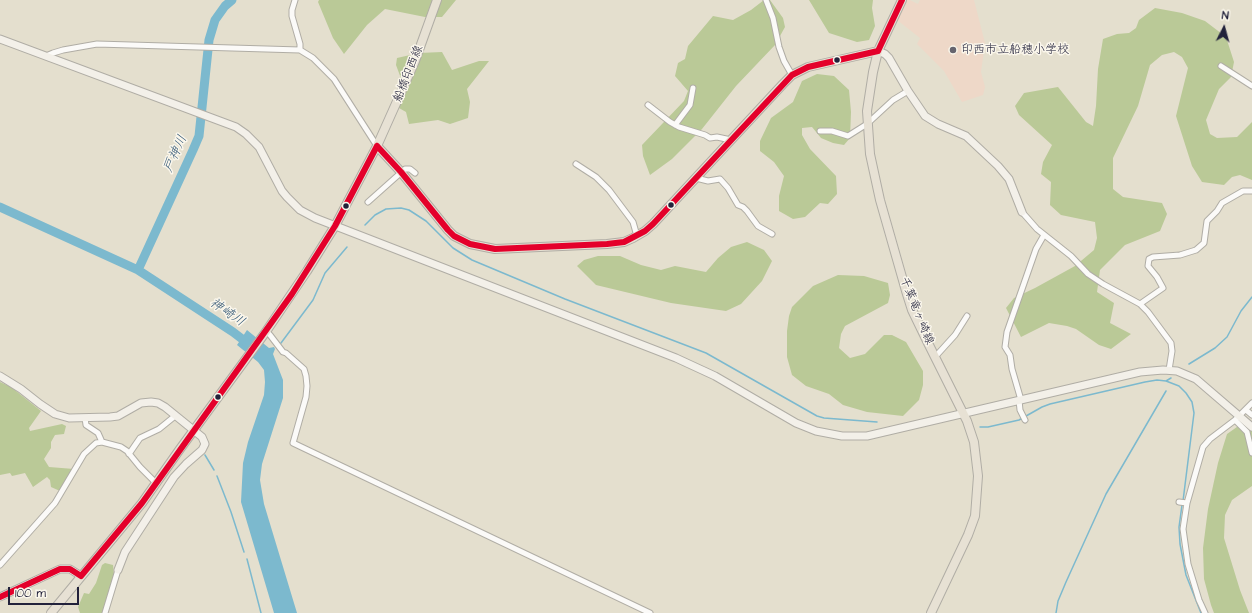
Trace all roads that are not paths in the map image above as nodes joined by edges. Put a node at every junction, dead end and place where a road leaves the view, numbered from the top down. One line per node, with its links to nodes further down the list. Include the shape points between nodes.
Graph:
1 (295, 0): 6 (street, via 292,16)
2 (437, 0): 19 (main road, 船橋印西線, via 415,61)
3 (766, 0): 10 (street, via 779,47)
4 (902, 0): 7 (main road, 千葉竜ヶ崎線)
5 (0, 39): 8 (street)
6 (300, 50): 8 (street, via 97,44 58,51); 19 (street, via 313,58 334,79)
7 (878, 51): 10 (main road, via 813,66); 13 (street, via 889,58); 15 (main road, 千葉竜ヶ崎線, via 870,87)
8 (46, 56): 27 (street, via 236,127 260,146 282,191 296,206 315,218)
9 (1221, 66): 11 (street)
10 (792, 75): 18 (main road)
11 (1252, 86)
12 (693, 88): 16 (street, via 688,110)
13 (908, 91): 15 (street, via 893,100); 26 (street, via 925,116 966,136 998,166 1009,179)
14 (648, 105): 16 (street)
15 (867, 124): 17 (street, via 848,136 832,131); 34 (main road, 千葉竜ヶ崎線, via 873,170 900,272 912,310)
16 (675, 125): 18 (street, via 710,138)
17 (820, 131)
18 (731, 140): 23 (main road)
19 (377, 146): 21 (main road); 27 (main road, 船橋印西線)
20 (576, 164): 30 (street, via 596,177 609,190 633,222)
21 (400, 172): 22 (street, via 407,168); 25 (street); 30 (main road, via 454,236 473,245 495,249 607,244 624,242)
22 (414, 173)
23 (696, 178): 28 (street, via 708,181 720,179 738,205 748,211 758,226); 30 (main road, via 653,224)
24 (1252, 191): 31 (street, via 1243,191 1222,203 1207,221 1204,243 1196,250 1149,259 1148,266 1164,288)
25 (368, 202)
26 (1022, 212): 29 (street)
27 (335, 226): 33 (main road, 船橋印西線); 40 (street, via 676,358 715,376 796,423 816,431 842,436 867,436)
28 (772, 234)
29 (1044, 235): 31 (street, via 1071,256 1088,274); 37 (street, via 1036,249 1007,332 1005,347 1010,356)
30 (637, 236)
31 (1140, 304): 35 (street, via 1171,343)
32 (967, 316): 34 (street, via 955,336)
33 (265, 332): 47 (main road, 船橋印西線); 60 (street, via 282,352 304,369 306,376 306,397 293,443)
34 (935, 357): 40 (main road, 千葉竜ヶ崎線)
35 (1169, 370): 37 (street, via 1140,372); 44 (street, via 1190,376 1202,383)
36 (0, 376): 43 (street, via 55,414 69,418)
37 (1020, 400): 40 (street); 45 (street, via 1020,410)
38 (1252, 403): 39 (street)
39 (1246, 410): 41 (street); 44 (street)
40 (963, 413): 61 (main road, 千葉竜ヶ崎線, via 976,452 978,476 975,516)
41 (1252, 415)
42 (176, 416): 43 (street, via 158,403 151,402 141,403 118,416); 47 (street); 50 (street, via 159,429 140,438)
43 (85, 418): 48 (street, via 86,424 98,433)
44 (1237, 418): 46 (street); 49 (street, via 1247,432); 53 (street, via 1210,439 1203,448)
45 (1025, 420)
46 (1252, 427)
47 (194, 430): 51 (main road, 船橋印西線); 55 (street, via 205,444 202,450 174,477 125,552)
48 (102, 442): 50 (street); 54 (street, via 96,443 84,454 55,503)
49 (1252, 453)
50 (130, 454): 51 (street)
51 (156, 483): 56 (main road, 船橋印西線, via 120,532)
52 (1179, 502): 53 (street)
53 (1187, 503): 62 (street, via 1183,529 1187,557)
54 (0, 565)
55 (118, 570): 59 (street)
56 (81, 576): 57 (street, via 70,568 60,569); 58 (main road, 船橋印西線)
57 (0, 597)
58 (51, 613)
59 (105, 613)
60 (650, 613)
61 (931, 613)
62 (1205, 613)

